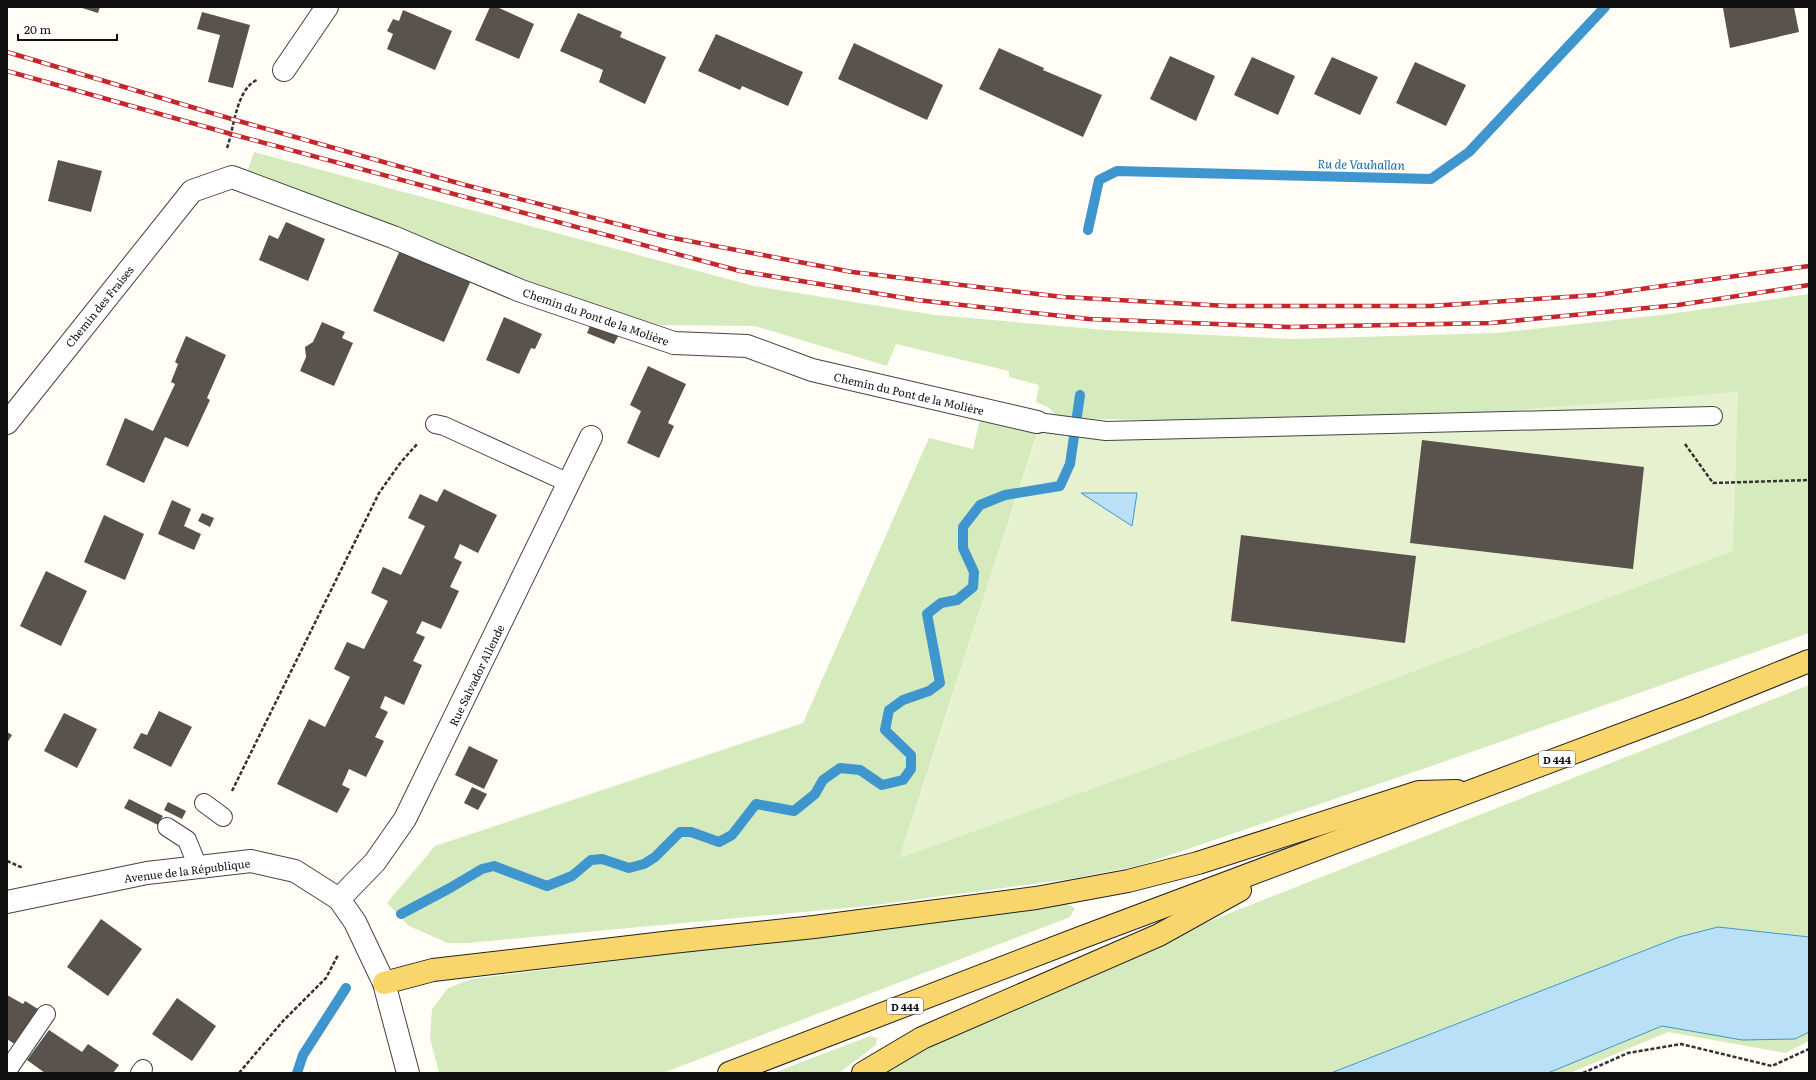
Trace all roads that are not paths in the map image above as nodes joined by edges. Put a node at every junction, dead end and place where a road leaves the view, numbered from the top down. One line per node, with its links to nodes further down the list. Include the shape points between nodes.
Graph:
1 (327, 7): 2 (street)
2 (284, 70)
3 (192, 190): 5 (street, Chemin des Fraises); 6 (street, Chemin du Pont de la Molière, via 232,178 393,237 521,291 674,343 747,346 812,370)
4 (1713, 416): 6 (lane, via 1106,431)
5 (7, 423)
6 (1044, 423)
7 (435, 424): 9 (lane)
8 (591, 437): 9 (street, Rue Salvador Allende)
9 (569, 483): 17 (street, Rue Salvador Allende, via 405,819 375,862)
10 (1809, 661): 11 (main road, D 444)
11 (1474, 791): 15 (main road, D 444); 19 (main road, via 1419,792 1198,864 1128,881 1036,898 814,927 441,969)
12 (204, 804): 13 (lane)
13 (223, 817)
14 (167, 827): 16 (lane, via 187,840)
15 (1304, 854): 23 (main road, D 444); 24 (main road, via 1159,935 922,1038)
16 (198, 867): 17 (street, Avenue de la République, via 251,861 295,871); 18 (street, Avenue de la République, via 147,873)
17 (339, 899): 19 (street, Avenue de la République, via 355,922)
18 (7, 902)
19 (384, 983): 22 (street, Avenue de la République)
20 (46, 1014): 21 (lane)
21 (7, 1071)
22 (408, 1073)
23 (729, 1073)
24 (864, 1073)

